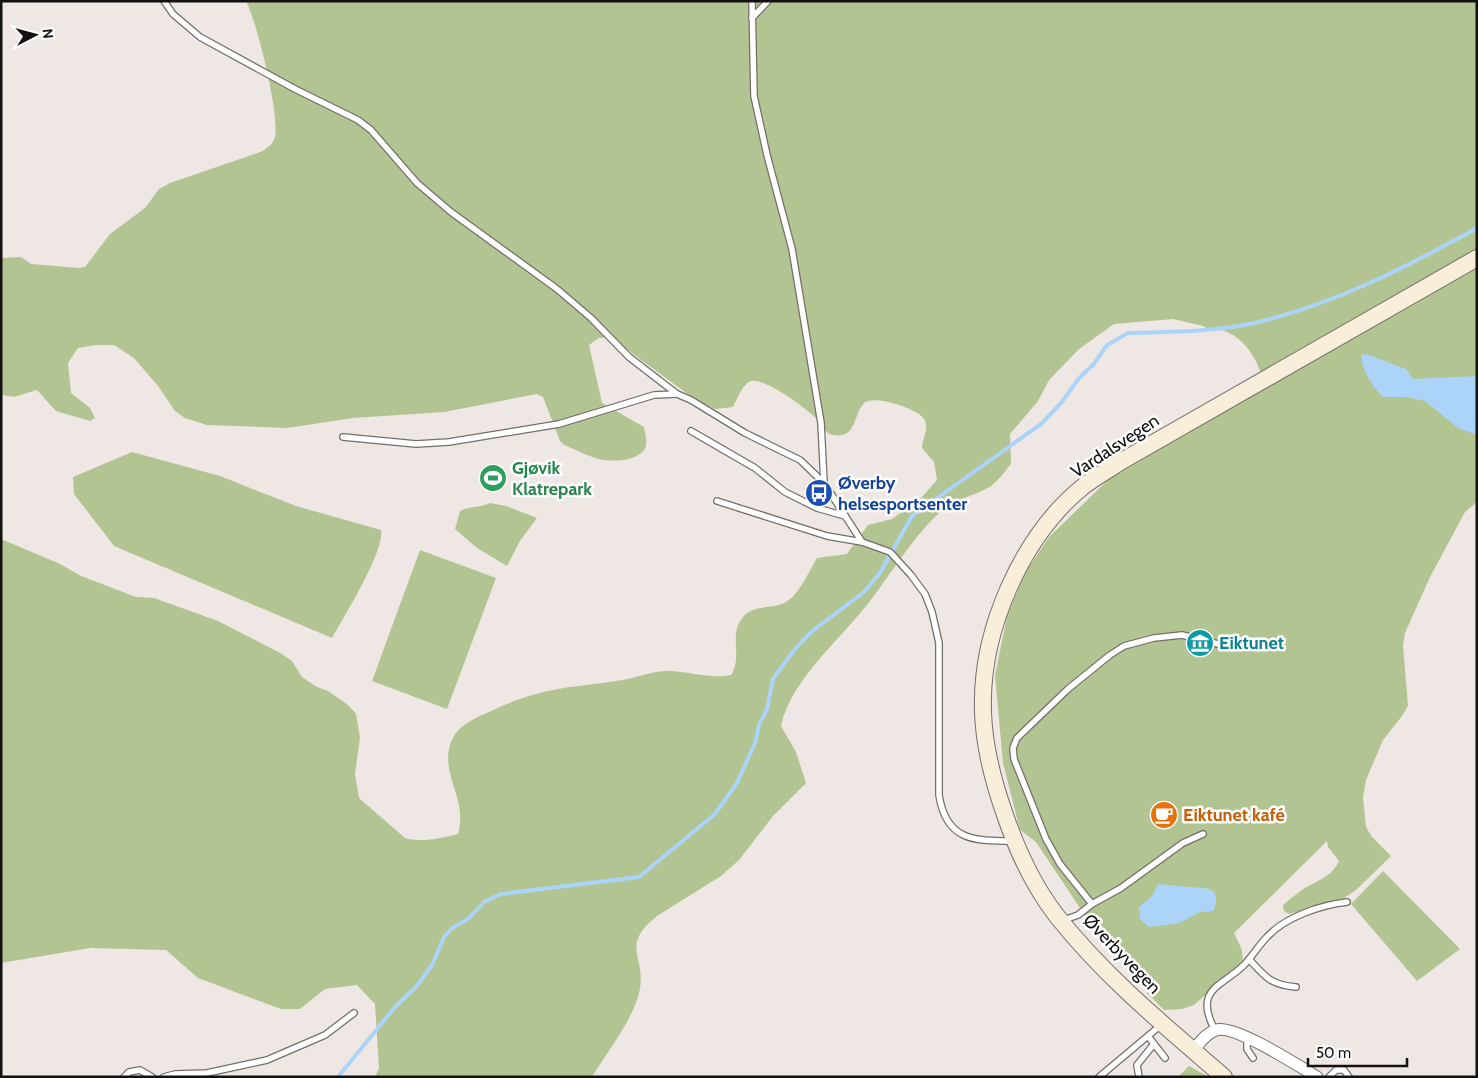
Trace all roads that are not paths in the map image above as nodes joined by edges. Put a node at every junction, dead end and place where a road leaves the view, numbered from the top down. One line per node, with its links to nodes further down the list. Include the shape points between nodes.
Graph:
1 (164, 1): 6 (lane, via 173,14 200,37 358,120 371,130 416,183 557,289 629,357)
2 (752, 1): 4 (lane)
3 (768, 1): 4 (lane)
4 (752, 18): 9 (lane, via 754,96 766,155 792,249 821,423)
5 (1477, 258): 15 (main road, Vardalsvegen, via 1120,462 1085,485 1049,523 1017,570 1006,594 992,635 984,683 983,711 989,762)
6 (677, 394): 8 (lane, via 654,395 559,424 449,442 416,444); 9 (lane, via 800,460)
7 (690, 431): 11 (lane, via 755,468 785,492 817,508)
8 (342, 437)
9 (824, 484): 11 (lane)
10 (717, 501): 12 (lane, via 827,536)
11 (845, 516): 12 (lane)
12 (862, 542): 15 (lane, via 890,552 900,562 925,594 932,612 939,643 939,795 943,816 952,828 974,840)
13 (1222, 646): 17 (lane, via 1182,635 1124,646 1068,689 1017,738 1013,748 1014,759 1046,839 1060,864)
14 (1203, 834): 17 (lane, via 1183,843 1121,888)
15 (1015, 841): 18 (main road, Øverbyvegen, via 1032,878)
16 (1347, 902): 19 (lane, via 1285,923 1266,937)
17 (1092, 904): 18 (lane, via 1078,915)
18 (1062, 921): 22 (main road, Øverbyvegen, via 1105,970)
19 (1249, 959): 20 (lane, via 1268,980); 23 (lane, via 1211,991 1208,1005)
20 (1296, 988)
21 (354, 1013): 32 (lane, via 325,1035 267,1060 207,1073)
22 (1163, 1024): 24 (lane); 27 (main road, Øverbyvegen)
23 (1215, 1030): 25 (street, via 1235,1032); 27 (street)
24 (1148, 1036): 26 (lane); 33 (lane)
25 (1247, 1038): 29 (lane); 36 (street)
26 (1154, 1044): 28 (lane); 34 (lane, via 1137,1066)
27 (1193, 1050): 35 (main road, Øverbyvegen)
28 (1165, 1058)
29 (1253, 1058)
30 (124, 1077): 31 (lane, via 129,1072 140,1070)
31 (152, 1077)
32 (164, 1077)
33 (1099, 1077)
34 (1139, 1077)
35 (1224, 1077)
36 (1317, 1077)
37 (1329, 1077): 38 (lane, via 1336,1070 1344,1070)
38 (1349, 1077)

